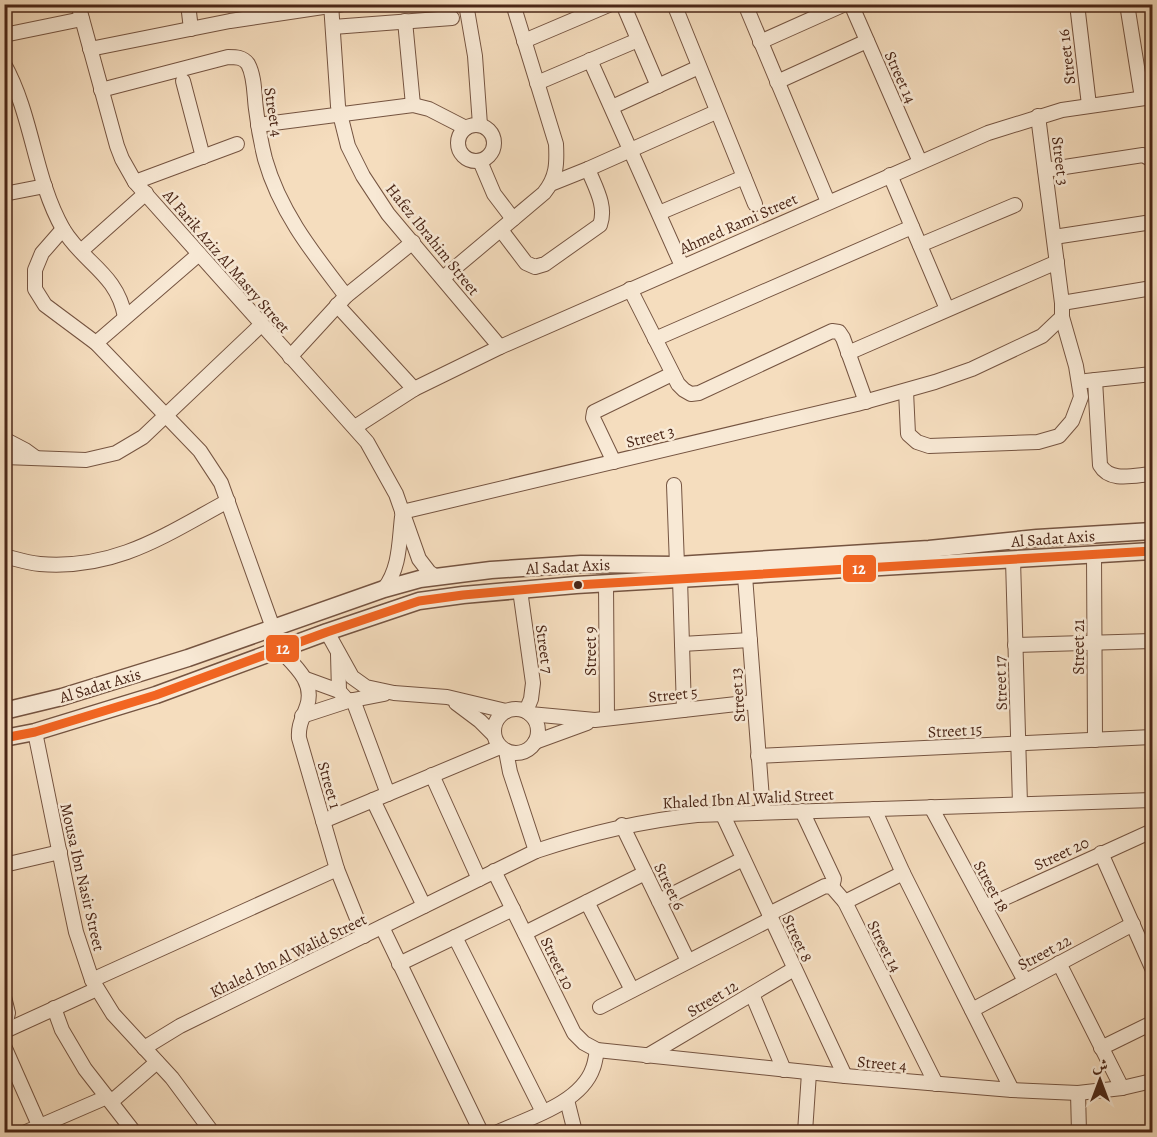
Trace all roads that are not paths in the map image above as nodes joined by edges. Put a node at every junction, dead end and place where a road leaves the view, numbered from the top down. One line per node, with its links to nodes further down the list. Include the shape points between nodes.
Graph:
1 (78, 4): 15 (street, Al Farik Aziz Al Masry Street)
2 (188, 4): 18 (street)
3 (466, 4): 41 (street, via 475,56)
4 (513, 4): 21 (street)
5 (610, 4): 21 (street)
6 (623, 4): 20 (street)
7 (674, 4): 27 (street)
8 (745, 4): 23 (street)
9 (845, 4): 23 (street)
10 (851, 4): 22 (street, Street 14)
11 (1077, 4): 35 (street, Street 16)
12 (1127, 4): 33 (street)
13 (335, 5): 17 (street, Hafez Ibrahim Street); 18 (street)
14 (452, 18): 16 (street)
15 (82, 19): 19 (street); 24 (street, Al Farik Aziz Al Masry Street)
16 (405, 21): 17 (street); 34 (street)
17 (333, 27): 38 (street, Hafez Ibrahim Street)
18 (191, 28): 24 (street)
19 (4, 35)
20 (638, 40): 25 (street); 31 (street)
21 (524, 41): 30 (street)
22 (867, 41): 29 (street); 47 (street, Street 14)
23 (760, 42): 29 (street)
24 (90, 49): 32 (street, Al Farik Aziz Al Masry Street)
25 (590, 60): 30 (street); 36 (street)
26 (4, 64): 54 (street, via 21,100)
27 (699, 68): 31 (street); 37 (street)
28 (183, 81): 44 (street)
29 (777, 82): 57 (street)
30 (537, 83): 53 (street, via 556,144)
31 (658, 86): 36 (street)
32 (101, 90): 40 (street, Street 4, via 240,57 252,76); 52 (street, Al Farik Aziz Al Masry Street, via 119,153)
33 (1147, 98): 35 (street, Ahmed Rami Street)
34 (412, 105): 38 (street); 41 (street)
35 (1089, 105): 39 (street, Ahmed Rami Street)
36 (612, 107): 43 (street)
37 (716, 112): 43 (street); 51 (street)
38 (339, 114): 40 (street); 67 (street, Hafez Ibrahim Street, via 348,146 363,176 388,214)
39 (1038, 116): 47 (street, Ahmed Rami Street); 49 (street, Street 3)
40 (258, 124): 76 (street, Street 4, via 277,192)
41 (473, 127): 46 (street, via 492,133 495,140 492,153); 46 (street, via 458,140 458,147 466,159)
42 (237, 144): 44 (street)
43 (631, 150): 48 (street); 60 (street)
44 (203, 157): 52 (street)
45 (1152, 160): 49 (street, via 1143,155)
46 (480, 161): 61 (street, via 494,194)
47 (920, 162): 50 (street, Ahmed Rami Street)
48 (588, 169): 53 (street); 65 (street, via 602,203 600,225 545,264 535,267 526,263)
49 (1045, 170): 66 (street, Street 3)
50 (890, 175): 57 (street, Ahmed Rami Street); 63 (street)
51 (744, 177): 58 (street); 60 (street)
52 (135, 182): 55 (street, Al Farik Aziz Al Masry Street)
53 (553, 183): 61 (street)
54 (45, 186): 56 (street); 64 (street)
55 (146, 193): 69 (street); 70 (street, Al Farik Aziz Al Masry Street)
56 (4, 194)
57 (828, 202): 72 (street, Ahmed Rami Street)
58 (755, 204)
59 (1015, 205): 68 (street)
60 (658, 213): 72 (street)
61 (513, 219): 65 (street)
62 (1152, 222): 66 (street)
63 (912, 227): 68 (street); 81 (street)
64 (63, 229): 69 (street); 82 (street, via 42,254 35,270 35,289 45,305)
65 (501, 230): 73 (street)
66 (1054, 237): 71 (street, Street 3)
67 (413, 242): 73 (street, Hafez Ibrahim Street); 76 (street)
68 (920, 245): 77 (street)
69 (81, 251): 79 (street, via 112,284)
70 (199, 254): 79 (street); 80 (street, Al Farik Aziz Al Masry Street)
71 (1057, 262): 77 (street); 78 (street, Street 3)
72 (682, 266): 75 (street, Ahmed Rami Street)
73 (443, 278): 83 (street, Hafez Ibrahim Street)
74 (1152, 288): 78 (street)
75 (630, 289): 81 (street); 83 (street, Ahmed Rami Street)
76 (342, 300): 85 (street); 90 (street, Street 4)
77 (947, 309): 84 (street)
78 (1062, 310): 89 (street, Street 3); 91 (street, Street 3, via 1042,336 972,369)
79 (125, 317): 82 (street)
80 (261, 325): 85 (street, Al Farik Aziz Al Masry Street); 93 (street)
81 (655, 339): 86 (street)
82 (96, 343): 93 (street)
83 (500, 347): 90 (street, Ahmed Rami Street)
84 (848, 353): 86 (street, via 839,332 832,331 699,393 684,390); 92 (street)
85 (290, 357): 94 (street, Al Farik Aziz Al Masry Street)
86 (672, 374): 98 (street, via 594,412 593,418)
87 (1152, 374): 88 (street)
88 (1095, 380): 89 (street); 99 (street, via 1100,465 1104,472 1111,476)
89 (1078, 382): 91 (street, Street 3, via 1080,397 1072,421 1059,436 1038,442 929,446 917,442 908,434)
90 (414, 390): 94 (street, Ahmed Rami Street)
91 (906, 391): 92 (street, Street 3)
92 (866, 402): 98 (street, Street 3)
93 (165, 415): 97 (street, via 143,437 116,453 86,460); 101 (street, via 212,466)
94 (355, 427): 102 (street, Al Farik Aziz Al Masry Street, via 388,476)
95 (4, 439): 97 (street)
96 (4, 457): 97 (street)
97 (36, 459)
98 (614, 462): 102 (street, Street 3)
99 (1152, 474)
100 (674, 485): 112 (street)
101 (228, 501): 107 (street, via 138,550 105,560 39,564); 120 (street)
102 (402, 512): 114 (street, Al Farik Aziz Al Masry Street, via 419,559); 118 (street, Al Farik Aziz Al Masry Street, via 397,564)
103 (1152, 531): 104 (street, Al Sadat Axis)
104 (1036, 538): 108 (street); 112 (street, Al Sadat Axis)
105 (1152, 551): 106 (street, Al Sadat Axis)
106 (1094, 555): 108 (street, Al Sadat Axis); 124 (street, Street 21)
107 (4, 556)
108 (1038, 558): 109 (street, Al Sadat Axis)
109 (1012, 560): 113 (street, Al Sadat Axis); 126 (street, Street 17)
110 (627, 563): 111 (street, Al Sadat Axis); 112 (street, Al Sadat Axis); 115 (street, via 622,573)
111 (581, 564): 114 (street, Al Sadat Axis); 117 (street, via 586,574)
112 (679, 572): 113 (street, Al Sadat Axis); 115 (street, Al Sadat Axis); 125 (street)
113 (745, 576): 122 (street, Street 13)
114 (436, 577): 118 (street, Al Sadat Axis)
115 (627, 582): 116 (street, Al Sadat Axis)
116 (606, 584): 117 (street, Al Sadat Axis); 143 (street, Street 9)
117 (576, 585): 119 (street, Al Sadat Axis)
118 (384, 590): 120 (street, Al Sadat Axis)
119 (520, 590): 121 (street, Al Sadat Axis, via 419,601); 141 (street, Street 7, via 533,683)
120 (273, 628): 129 (street, Al Sadat Axis)
121 (327, 632): 127 (street, Al Sadat Axis); 128 (street)
122 (750, 640): 125 (street); 137 (street, Street 13)
123 (1152, 641): 124 (street)
124 (1095, 643): 126 (street); 147 (street, Street 21)
125 (682, 644): 138 (street)
126 (1015, 645): 149 (street, Street 17)
127 (280, 650): 131 (street); 132 (street, Al Sadat Axis)
128 (338, 653): 133 (street, via 358,683); 135 (street)
129 (188, 658): 130 (street, Al Sadat Axis); 132 (street, via 187,668)
130 (146, 671): 134 (street, via 155,678); 139 (street, Al Sadat Axis)
131 (306, 679): 135 (street); 142 (street, Street 1, via 309,698)
132 (198, 681): 134 (street, Al Sadat Axis)
133 (394, 693): 135 (street); 136 (street)
134 (156, 695): 144 (street, Al Sadat Axis)
135 (346, 697): 142 (street); 153 (street)
136 (447, 697): 140 (street); 150 (street, via 464,708)
137 (754, 702): 138 (street, Street 5); 151 (street, Street 13)
138 (684, 710): 143 (street, Street 5)
139 (4, 711)
140 (506, 711): 141 (street); 150 (street, via 496,721)
141 (528, 712): 143 (street, Street 5); 148 (street, via 538,729)
142 (302, 716): 162 (street, Street 1, via 299,738)
143 (601, 719): 148 (street, Street 5)
144 (35, 732): 146 (street, Al Sadat Axis); 166 (street, Mousa Ibn Nasir Street)
145 (1152, 737): 147 (street, Street 15)
146 (4, 738)
147 (1095, 740): 149 (street, Street 15)
148 (536, 742): 150 (street, via 520,753)
149 (1018, 743): 151 (street, Street 15); 156 (street, Street 17)
150 (500, 744): 152 (street); 165 (street)
151 (758, 756): 160 (street, Street 13)
152 (432, 775): 153 (street); 174 (street)
153 (388, 794): 154 (street)
154 (373, 800): 162 (street); 179 (street)
155 (1152, 800): 156 (street, Khaled Ibn Al Walid Street)
156 (1020, 804): 157 (street, Khaled Ibn Al Walid Street)
157 (931, 807): 158 (street, Khaled Ibn Al Walid Street); 180 (street, Street 18)
158 (874, 809): 159 (street, Khaled Ibn Al Walid Street); 173 (street)
159 (802, 811): 160 (street, Khaled Ibn Al Walid Street); 175 (street, via 834,879)
160 (763, 812): 161 (street, Khaled Ibn Al Walid Street)
161 (722, 813): 163 (street, Khaled Ibn Al Walid Street); 168 (street, Street 8)
162 (323, 820): 170 (street, Street 1)
163 (622, 825): 165 (street, Khaled Ibn Al Walid Street); 172 (street, Street 6)
164 (1152, 831): 167 (street, Street 20)
165 (536, 851): 171 (street, Khaled Ibn Al Walid Street)
166 (60, 852): 169 (street); 195 (street, Mousa Ibn Nasir Street, via 76,932)
167 (1101, 853): 180 (street, Street 20); 183 (street)
168 (743, 859): 176 (street); 182 (street, Street 8)
169 (4, 866)
170 (337, 869): 186 (street, Street 1); 195 (street)
171 (494, 871): 174 (street, Khaled Ibn Al Walid Street); 181 (street, Street 10)
172 (645, 873): 176 (street, Street 6); 177 (street)
173 (903, 873): 178 (street); 201 (street)
174 (479, 879): 179 (street, Khaled Ibn Al Walid Street)
175 (832, 887): 178 (street, Street 14); 182 (street, via 825,886)
176 (659, 901): 189 (street, Street 6)
177 (587, 902): 185 (street); 196 (street)
178 (845, 902): 214 (street, Street 14)
179 (424, 906): 184 (street, Khaled Ibn Al Walid Street)
180 (985, 907): 194 (street, Street 18)
181 (513, 909): 185 (street, Street 10); 187 (street)
182 (770, 916): 189 (street); 192 (street, Street 8)
183 (1132, 924): 188 (street); 190 (street, Street 22)
184 (382, 927): 186 (street, Khaled Ibn Al Walid Street); 191 (street)
185 (525, 933): 207 (street, Street 10, via 574,1033 584,1043)
186 (364, 936): 205 (street, Khaled Ibn Al Walid Street)
187 (455, 937): 191 (street); 220 (street)
188 (1147, 939): 193 (street)
189 (688, 961): 196 (street)
190 (1059, 963): 194 (street, Street 22); 206 (street)
191 (399, 964): 224 (street)
192 (794, 969): 197 (street, Street 12); 212 (street, Street 8)
193 (1152, 969)
194 (1025, 981): 201 (street, Street 22)
195 (94, 985): 200 (street); 205 (street, Mousa Ibn Nasir Street, via 113,1014)
196 (632, 990): 199 (street)
197 (752, 994): 208 (street, Street 12); 210 (street)
198 (4, 997): 203 (street, via 8,1012)
199 (600, 1007)
200 (54, 1008): 203 (street); 218 (street, via 84,1069)
201 (972, 1010): 216 (street)
202 (1152, 1023): 206 (street)
203 (5, 1031)
204 (4, 1046): 221 (street)
205 (144, 1047): 209 (street, Mousa Ibn Nasir Street)
206 (1101, 1047): 215 (street)
207 (602, 1051): 208 (street, Street 4); 219 (street, via 582,1087)
208 (647, 1056): 210 (street, Street 4)
209 (157, 1062): 218 (street); 223 (street, Mousa Ibn Nasir Street)
210 (784, 1070): 211 (street, Street 4)
211 (809, 1073): 212 (street, Street 4); 227 (street)
212 (845, 1076): 214 (street, Street 4)
213 (1152, 1081): 215 (street, Street 4)
214 (936, 1084): 216 (street, Street 4)
215 (1122, 1088): 217 (street, Street 4)
216 (1012, 1089): 217 (street, Street 4)
217 (1078, 1093): 228 (street)
218 (109, 1100): 221 (street); 222 (street)
219 (567, 1100): 220 (street); 226 (street)
220 (543, 1112): 225 (street)
221 (36, 1131)
222 (134, 1132)
223 (212, 1132)
224 (482, 1132)
225 (498, 1132)
226 (575, 1132)
227 (805, 1132)
228 (1078, 1132)

